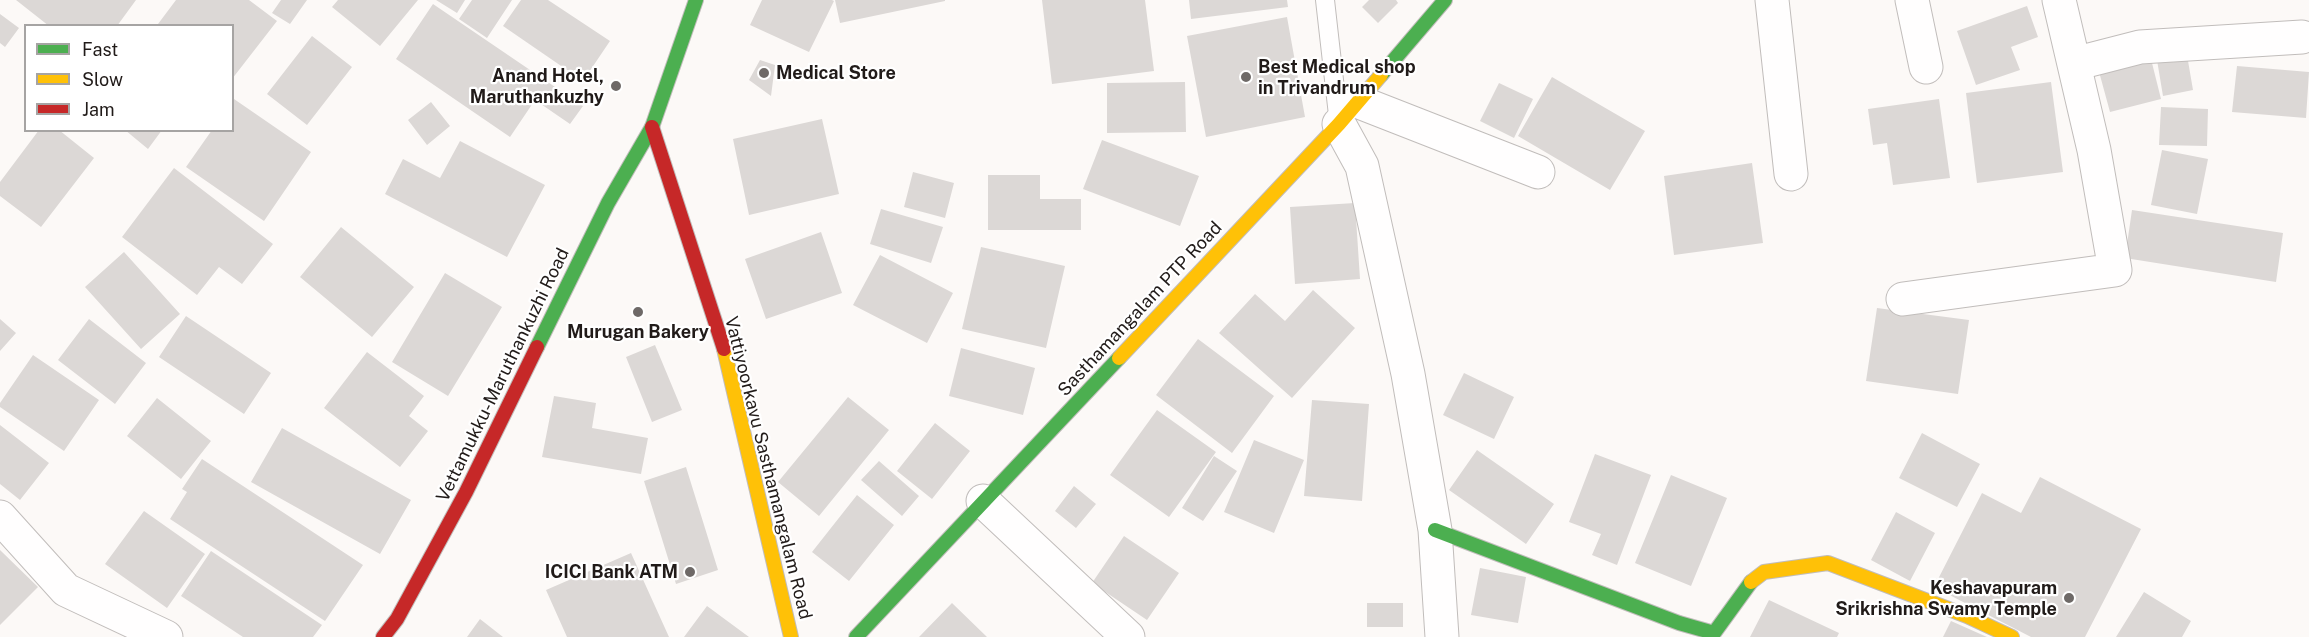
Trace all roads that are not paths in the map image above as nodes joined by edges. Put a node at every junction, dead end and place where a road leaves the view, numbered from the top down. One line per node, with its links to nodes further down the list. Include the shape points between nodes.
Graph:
1 (696, 0): 11 (main road)
2 (1325, 0): 10 (lane)
3 (1445, 0): 10 (main road, Sasthamangalam PTP Road)
4 (1772, 0): 13 (street)
5 (1912, 0): 9 (street)
6 (2059, 0): 8 (street)
7 (2302, 37): 8 (street, via 2140,47)
8 (2074, 64): 14 (street, via 2115,270)
9 (1926, 67)
10 (1349, 113): 12 (street); 15 (main road, Sasthamangalam PTP Road); 17 (street, via 1408,375)
11 (652, 127): 19 (main road, Vettamukku-Maruthankuzhi Road, via 608,203 466,492 397,619); 20 (main road, Vattiyoorkavu Sasthamangalam Road, via 725,353)
12 (1538, 172)
13 (1791, 174)
14 (1903, 299)
15 (983, 501): 21 (main road, Sasthamangalam PTP Road); 22 (street)
16 (0, 517): 18 (street, via 66,590)
17 (1436, 530): 23 (street); 24 (main road, via 1714,633 1753,579 1764,572 1828,563)
18 (166, 637)
19 (383, 637)
20 (791, 637)
21 (856, 637)
22 (1128, 637)
23 (1442, 637)
24 (2012, 637)

